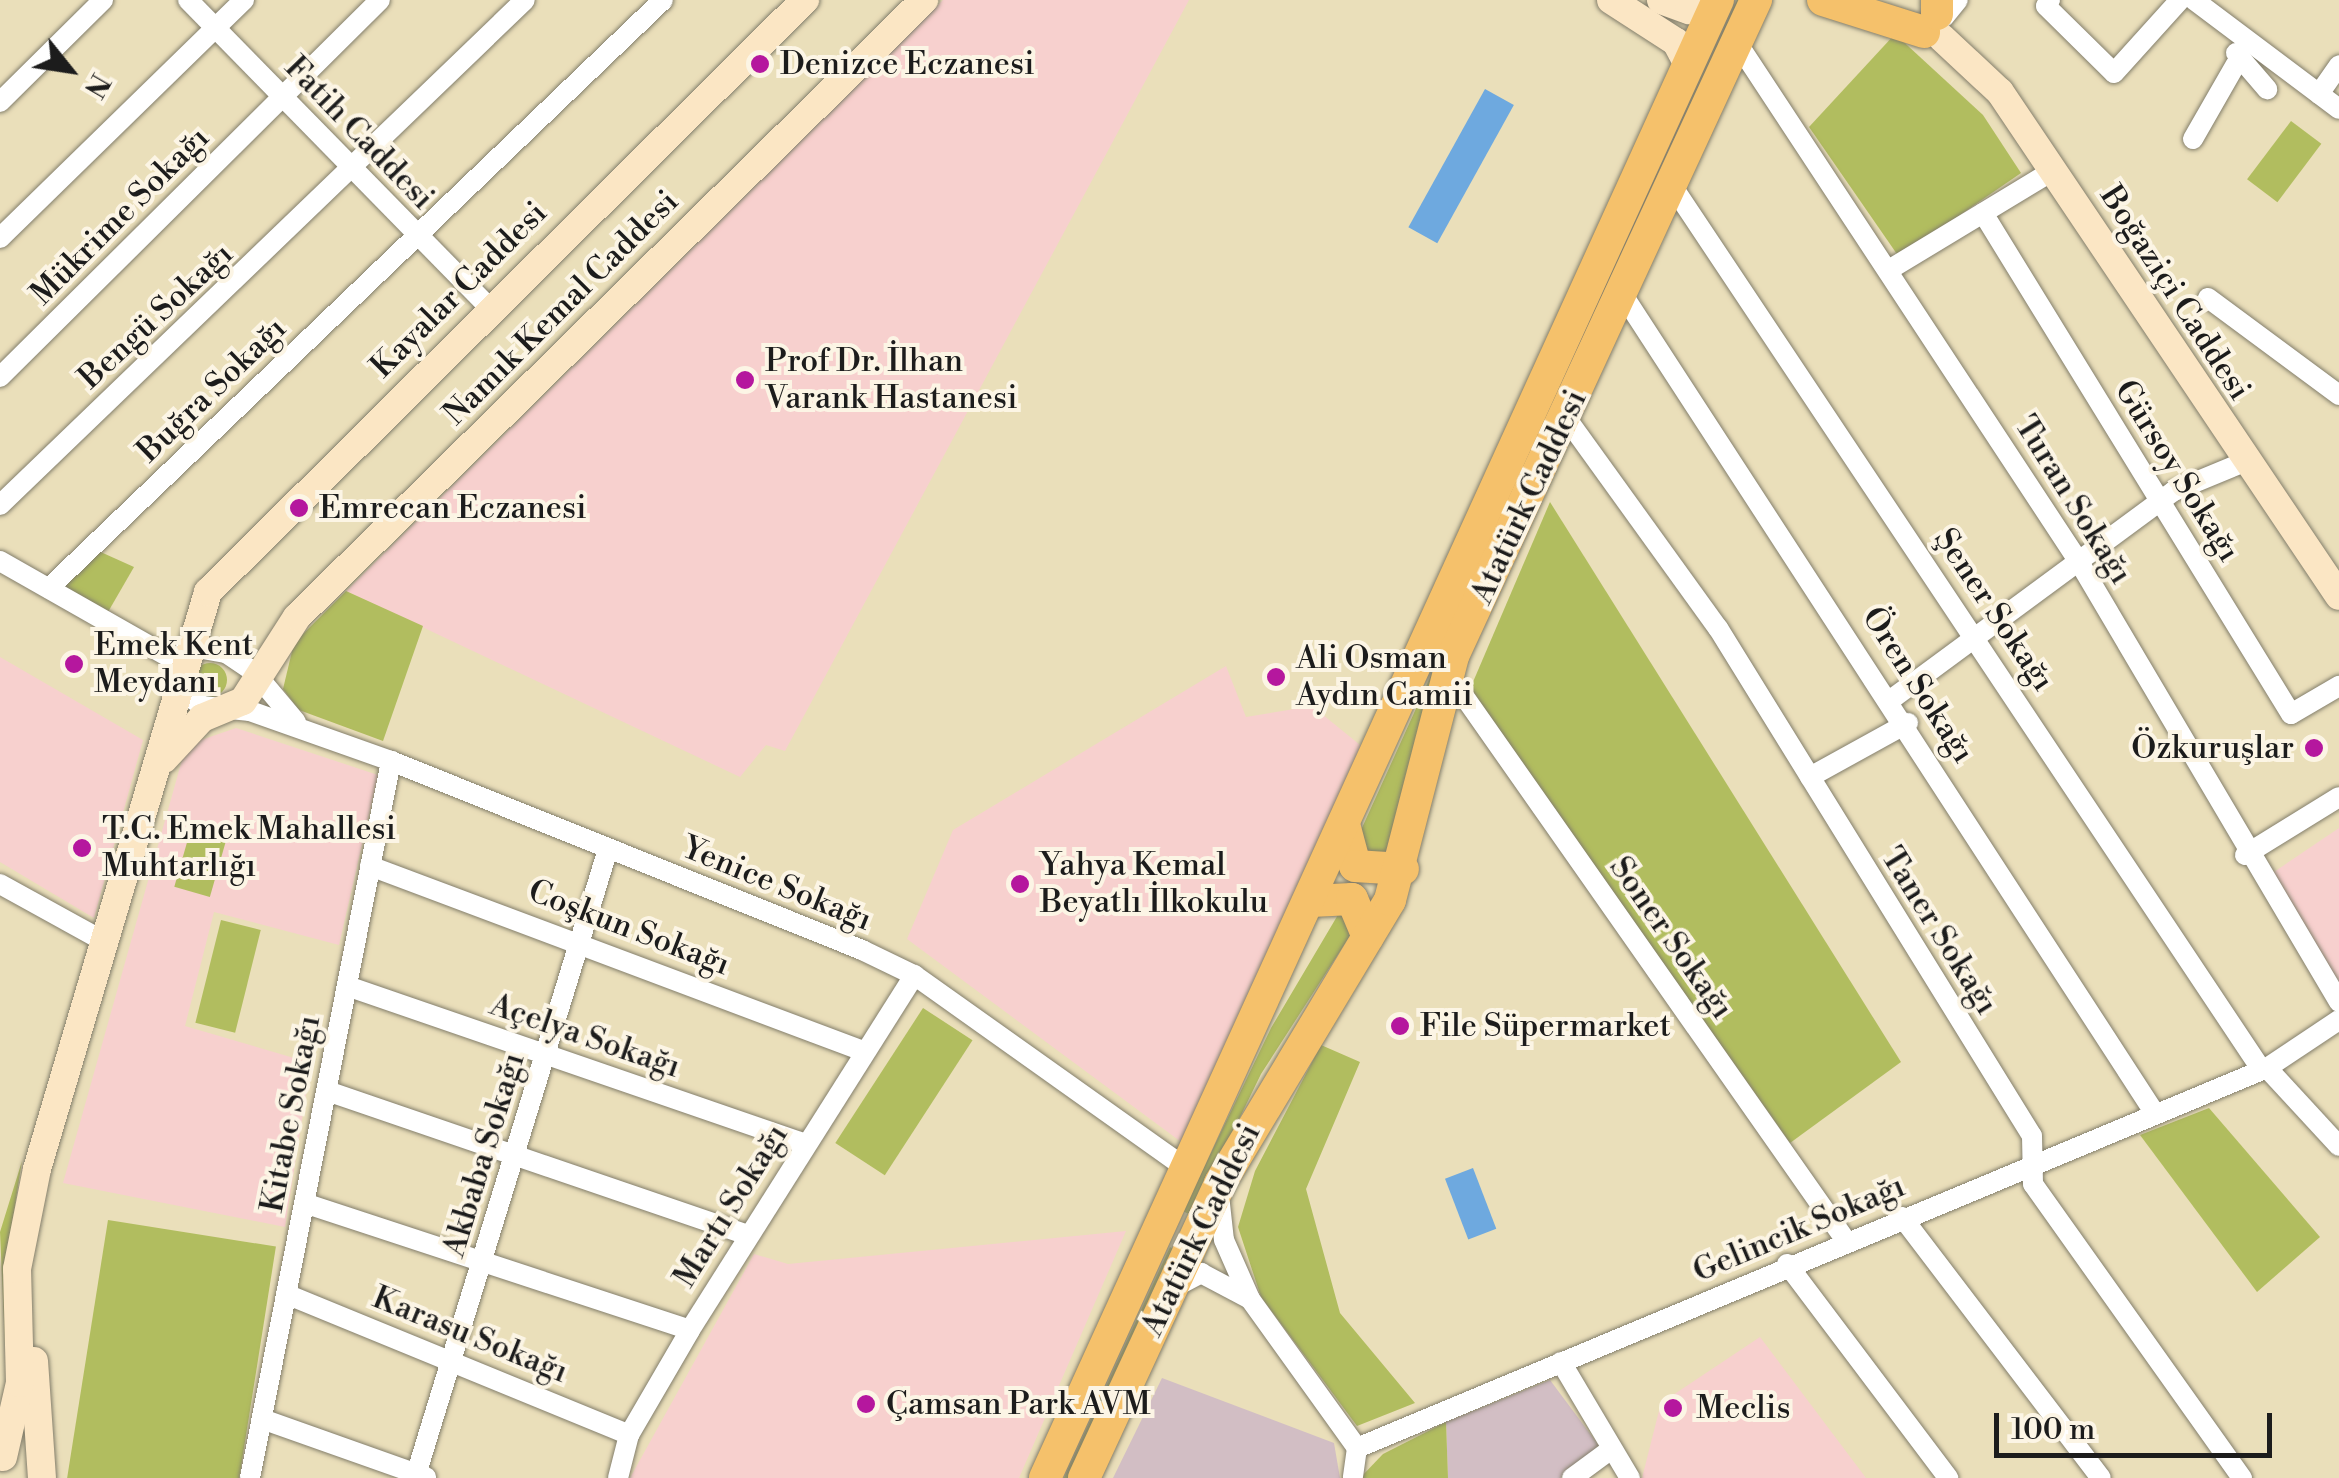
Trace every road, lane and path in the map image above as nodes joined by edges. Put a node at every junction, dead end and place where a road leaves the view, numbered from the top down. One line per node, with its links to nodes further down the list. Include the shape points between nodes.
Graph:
1 (102, 0): 27 (street)
2 (188, 0): 18 (street, Fatih Caddesi)
3 (244, 0): 18 (street)
4 (380, 0): 26 (street, Mükrime Sokağı)
5 (525, 0): 30 (street, Bengü Sokağı)
6 (663, 0): 34 (street, Buğra Sokağı)
7 (806, 0): 39 (main road, Kayalar Caddesi)
8 (924, 0): 52 (main road, Namık Kemal Caddesi, via 336,578)
9 (1611, 0): 22 (main road, via 1676,42)
10 (1661, 0): 16 (main road, via 1689,10)
11 (1823, 0): 17 (main road)
12 (2050, 0): 13 (street, via 2046,6 2114,73)
13 (2180, 0)
14 (2194, 0): 19 (street)
15 (1757, 1): 20 (main road, Atatürk Caddesi)
16 (1717, 2): 22 (main road, Atatürk Caddesi)
17 (1940, 17): 31 (main road, Boğaziçi Caddesi)
18 (215, 28): 26 (street, Fatih Caddesi); 35 (street)
19 (2235, 32): 21 (street); 25 (street)
20 (1736, 42): 32 (main road, Atatürk Caddesi); 36 (street, Turan Sokağı)
21 (2236, 64): 24 (street); 29 (street)
22 (1688, 65): 63 (main road, Atatürk Caddesi)
23 (2339, 65): 25 (street)
24 (2267, 89)
25 (2319, 94): 28 (street)
26 (282, 97): 30 (street, Fatih Caddesi); 40 (street, Mükrime Sokağı)
27 (0, 102)
28 (2339, 108)
29 (2193, 139)
30 (352, 169): 34 (street, Fatih Caddesi); 45 (street, Bengü Sokağı)
31 (2054, 170): 33 (street); 43 (main road, Boğaziçi Caddesi)
32 (1672, 188): 37 (main road, Atatürk Caddesi); 50 (street, Şener Sokağı)
33 (1983, 213): 36 (street); 44 (street, Gürsoy Sokağı)
34 (417, 236): 39 (street, Fatih Caddesi); 49 (street, Buğra Sokağı)
35 (0, 238)
36 (1892, 268): 47 (street, Turan Sokağı)
37 (1623, 296): 42 (main road, Atatürk Caddesi); 55 (street, Ören Sokağı)
38 (2208, 298): 41 (street)
39 (489, 308): 51 (main road, Kayalar Caddesi, via 208,592)
40 (0, 377)
41 (2339, 395)
42 (1567, 418): 53 (main road, Atatürk Caddesi); 61 (street, Taner Sokağı, via 1718,628)
43 (2244, 462): 44 (street); 48 (main road, Boğaziçi Caddesi)
44 (2160, 502): 47 (street); 54 (street, Gürsoy Sokağı, via 2291,714)
45 (0, 504)
46 (0, 561): 49 (street)
47 (2079, 562): 50 (street); 65 (street, Turan Sokağı)
48 (2335, 583)
49 (49, 588): 51 (street)
50 (1978, 639): 55 (street); 79 (street, Şener Sokağı)
51 (182, 667): 52 (street, via 226,653); 56 (street, Yenice Sokağı, via 202,706); 60 (main road, Kayalar Caddesi)
52 (254, 672): 56 (main road, Namık Kemal Caddesi, via 243,701); 58 (street)
53 (1447, 672): 67 (main road, Atatürk Caddesi); 92 (street, Soner Sokağı)
54 (2339, 686)
55 (1893, 698): 57 (street, Ören Sokağı)
56 (225, 708): 58 (street, Yenice Sokağı); 60 (main road, Namık Kemal Caddesi, via 179,738)
57 (1908, 723): 61 (street); 81 (street, Ören Sokağı)
58 (306, 730): 59 (street, Yenice Sokağı)
59 (391, 761): 64 (street, Yenice Sokağı); 66 (street, Kitabe Sokağı)
60 (158, 768): 72 (main road)
61 (1810, 777): 85 (street, Taner Sokağı, via 2032,1136)
62 (2339, 797): 65 (street)
63 (1345, 828): 67 (main road, via 1355,866); 69 (main road, Atatürk Caddesi)
64 (608, 849): 71 (street, Akbaba Sokağı); 73 (street, Yenice Sokağı)
65 (2245, 856): 75 (street, Turan Sokağı)
66 (370, 866): 71 (street, Coşkun Sokağı); 74 (street, Kitabe Sokağı)
67 (1403, 868): 70 (main road, Atatürk Caddesi)
68 (0, 884): 72 (street)
69 (1311, 901): 70 (main road, via 1352,900); 86 (main road, Atatürk Caddesi)
70 (1368, 936): 87 (main road, Atatürk Caddesi)
71 (581, 941): 77 (street, Coşkun Sokağı); 78 (street, Akbaba Sokağı)
72 (107, 943): 90 (main road)
73 (914, 976): 77 (street, Martı Sokağı); 86 (street, Yenice Sokağı)
74 (347, 986): 78 (street, Açelya Sokağı); 80 (street, Kitabe Sokağı)
75 (2339, 1002)
76 (2339, 1020): 79 (street)
77 (863, 1051): 82 (street, Martı Sokağı)
78 (546, 1054): 82 (street, Açelya Sokağı); 84 (street, Akbaba Sokağı)
79 (2264, 1068): 81 (street, Gelincik Sokağı); 83 (street, Şener Sokağı)
80 (327, 1091): 84 (street); 88 (street, Kitabe Sokağı)
81 (2154, 1112): 85 (street, Gelincik Sokağı)
82 (804, 1143): 91 (street, Martı Sokağı)
83 (2339, 1146)
84 (516, 1156): 91 (street); 93 (street, Akbaba Sokağı)
85 (2038, 1160): 89 (street, Gelincik Sokağı); 117 (street, Taner Sokağı, via 2034,1184)
86 (1186, 1168): 110 (main road, Atatürk Caddesi)
87 (1220, 1183): 95 (main road, Atatürk Caddesi); 97 (street, via 1224,1240)
88 (304, 1202): 93 (street); 96 (street, Kitabe Sokağı)
89 (1902, 1216): 92 (street, Gelincik Sokağı); 116 (street)
90 (24, 1235): 102 (main road); 102 (main road)
91 (747, 1235): 98 (street, Martı Sokağı)
92 (1844, 1238): 94 (street, Gelincik Sokağı)
93 (483, 1262): 98 (street); 99 (street, Akbaba Sokağı)
94 (1787, 1264): 100 (street, Gelincik Sokağı); 115 (street)
95 (1169, 1292): 97 (street, via 1201,1274); 111 (main road, Atatürk Caddesi)
96 (286, 1294): 99 (street, Karasu Sokağı); 101 (street, Kitabe Sokağı)
97 (1250, 1299): 104 (street)
98 (690, 1330): 103 (street, Martı Sokağı)
99 (455, 1357): 103 (street, Karasu Sokağı); 107 (street, Akbaba Sokağı)
100 (1561, 1362): 104 (street, Gelincik Sokağı); 105 (street)
101 (262, 1420): 107 (street); 108 (street, Kitabe Sokağı)
102 (28, 1434): 106 (main road); 106 (main road, via 27,1468)
103 (629, 1434): 109 (street, Martı Sokağı)
104 (1357, 1448): 112 (street)
105 (1610, 1450): 113 (street); 114 (street)
106 (6, 1457)
107 (420, 1477)
108 (250, 1478)
109 (618, 1478)
110 (1046, 1478)
111 (1084, 1478)
112 (1353, 1478)
113 (1572, 1478)
114 (1630, 1478)
115 (1948, 1478)
116 (2101, 1478)
117 (2242, 1478)

